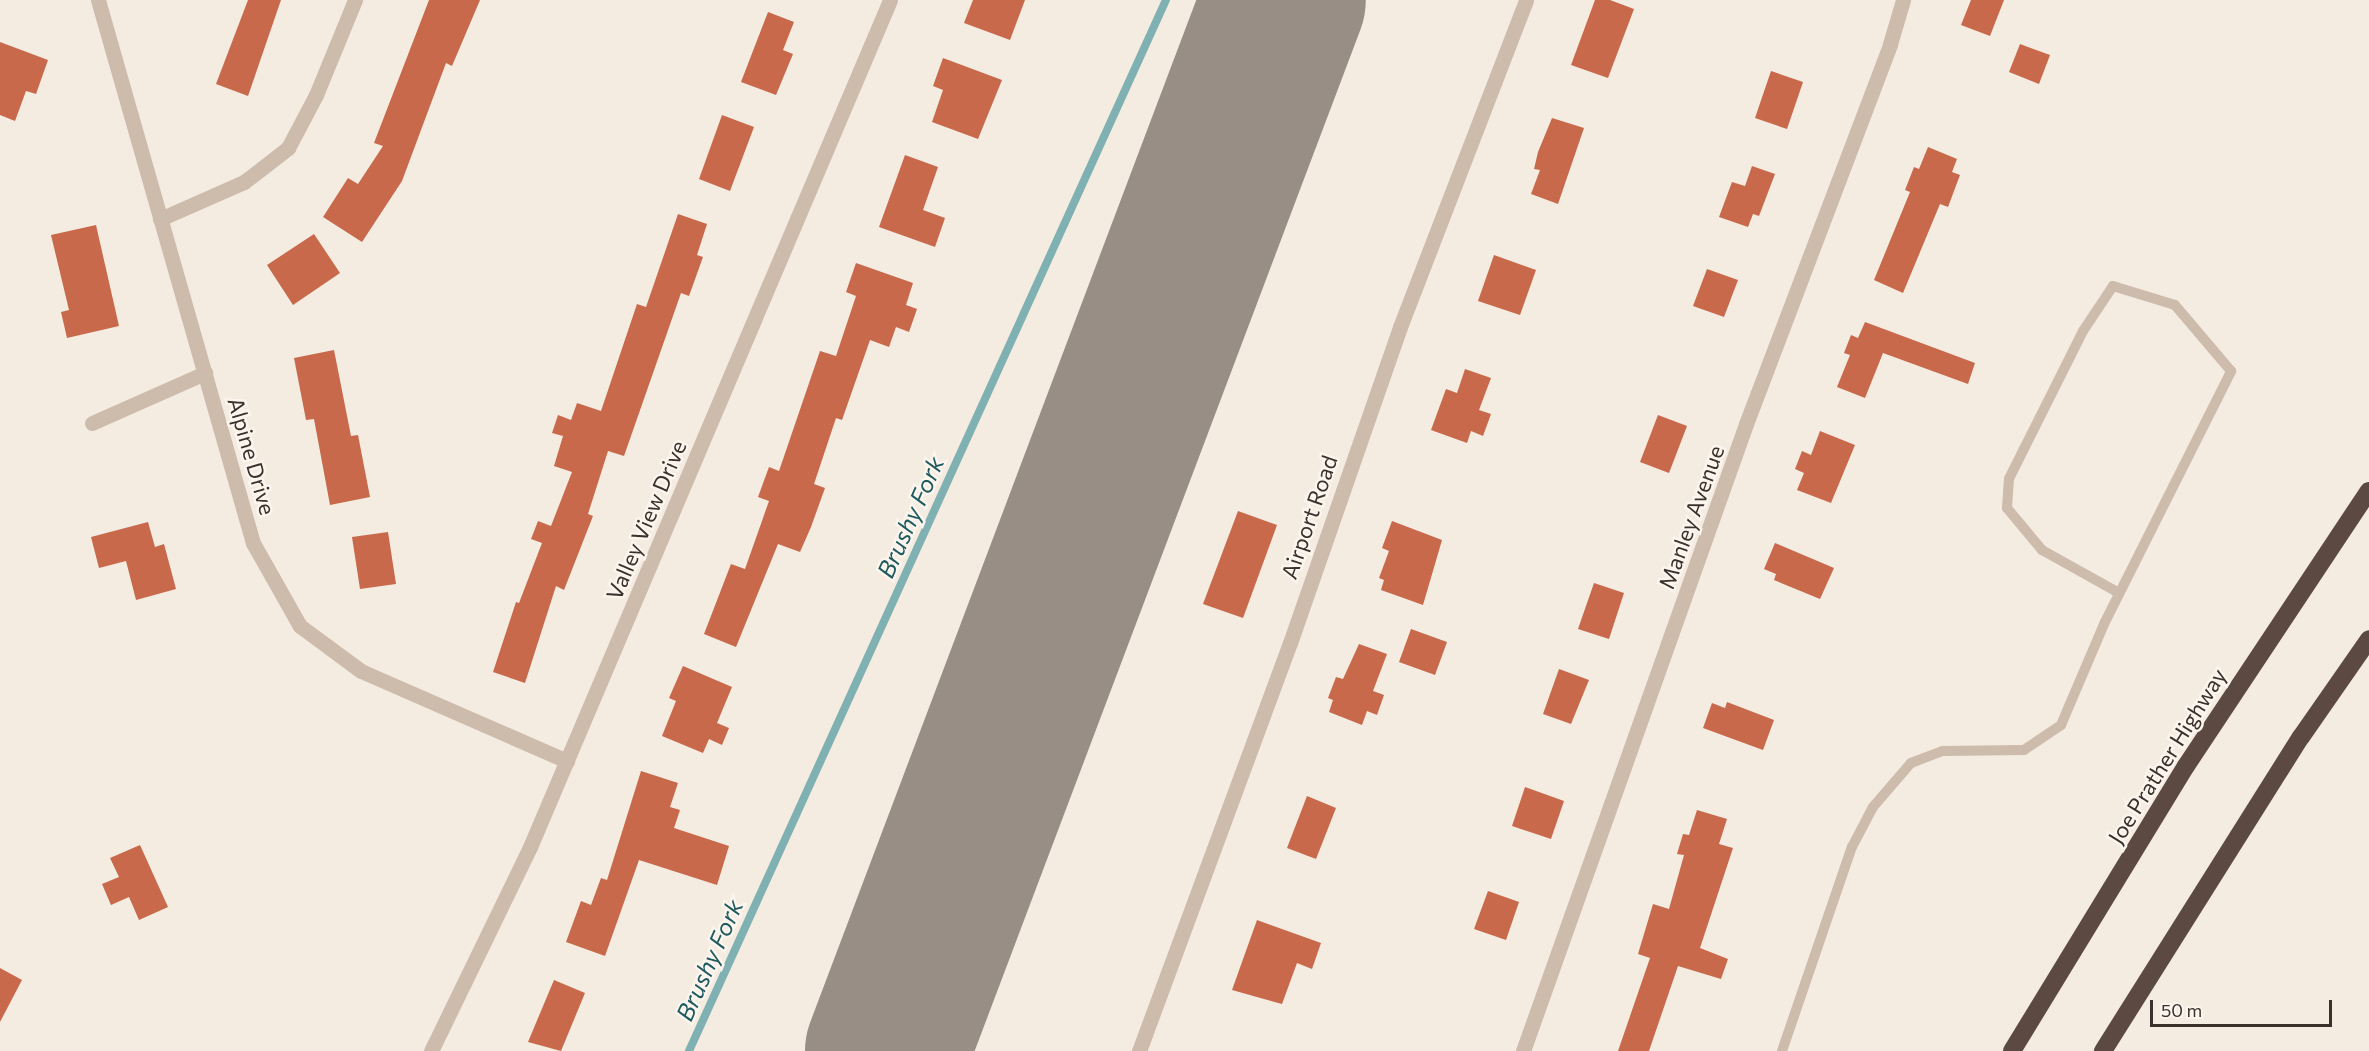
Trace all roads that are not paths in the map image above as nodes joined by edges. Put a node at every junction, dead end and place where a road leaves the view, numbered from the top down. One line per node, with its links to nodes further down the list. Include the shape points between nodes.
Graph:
1 (98, 0): 6 (street, Alpine Drive)
2 (355, 0): 6 (street, via 316,95 288,148 243,182)
3 (890, 0): 12 (street, Valley View Drive)
4 (1526, 0): 14 (street, Airport Road, via 1400,327 1290,643)
5 (1903, 0): 15 (street, Manley Avenue, via 1890,44 1746,424)
6 (160, 219): 7 (street, Alpine Drive)
7 (205, 373): 8 (street); 12 (street, Alpine Drive, via 254,543 300,626 361,671)
8 (92, 423)
9 (2369, 491): 17 (highway, Joe Prather Highway, via 2186,766)
10 (2119, 593): 10 (lane, via 2231,371 2175,305 2113,286 2083,331 2009,478 2007,507 2042,550); 16 (lane, via 2061,725 2024,750 1943,751 1911,764 1873,807 1852,847)
11 (2369, 639): 18 (highway, via 2301,737)
12 (567, 761): 13 (street, Valley View Drive, via 483,951)
13 (432, 1051)
14 (1138, 1051)
15 (1523, 1051)
16 (1782, 1051)
17 (2012, 1051)
18 (2103, 1051)

